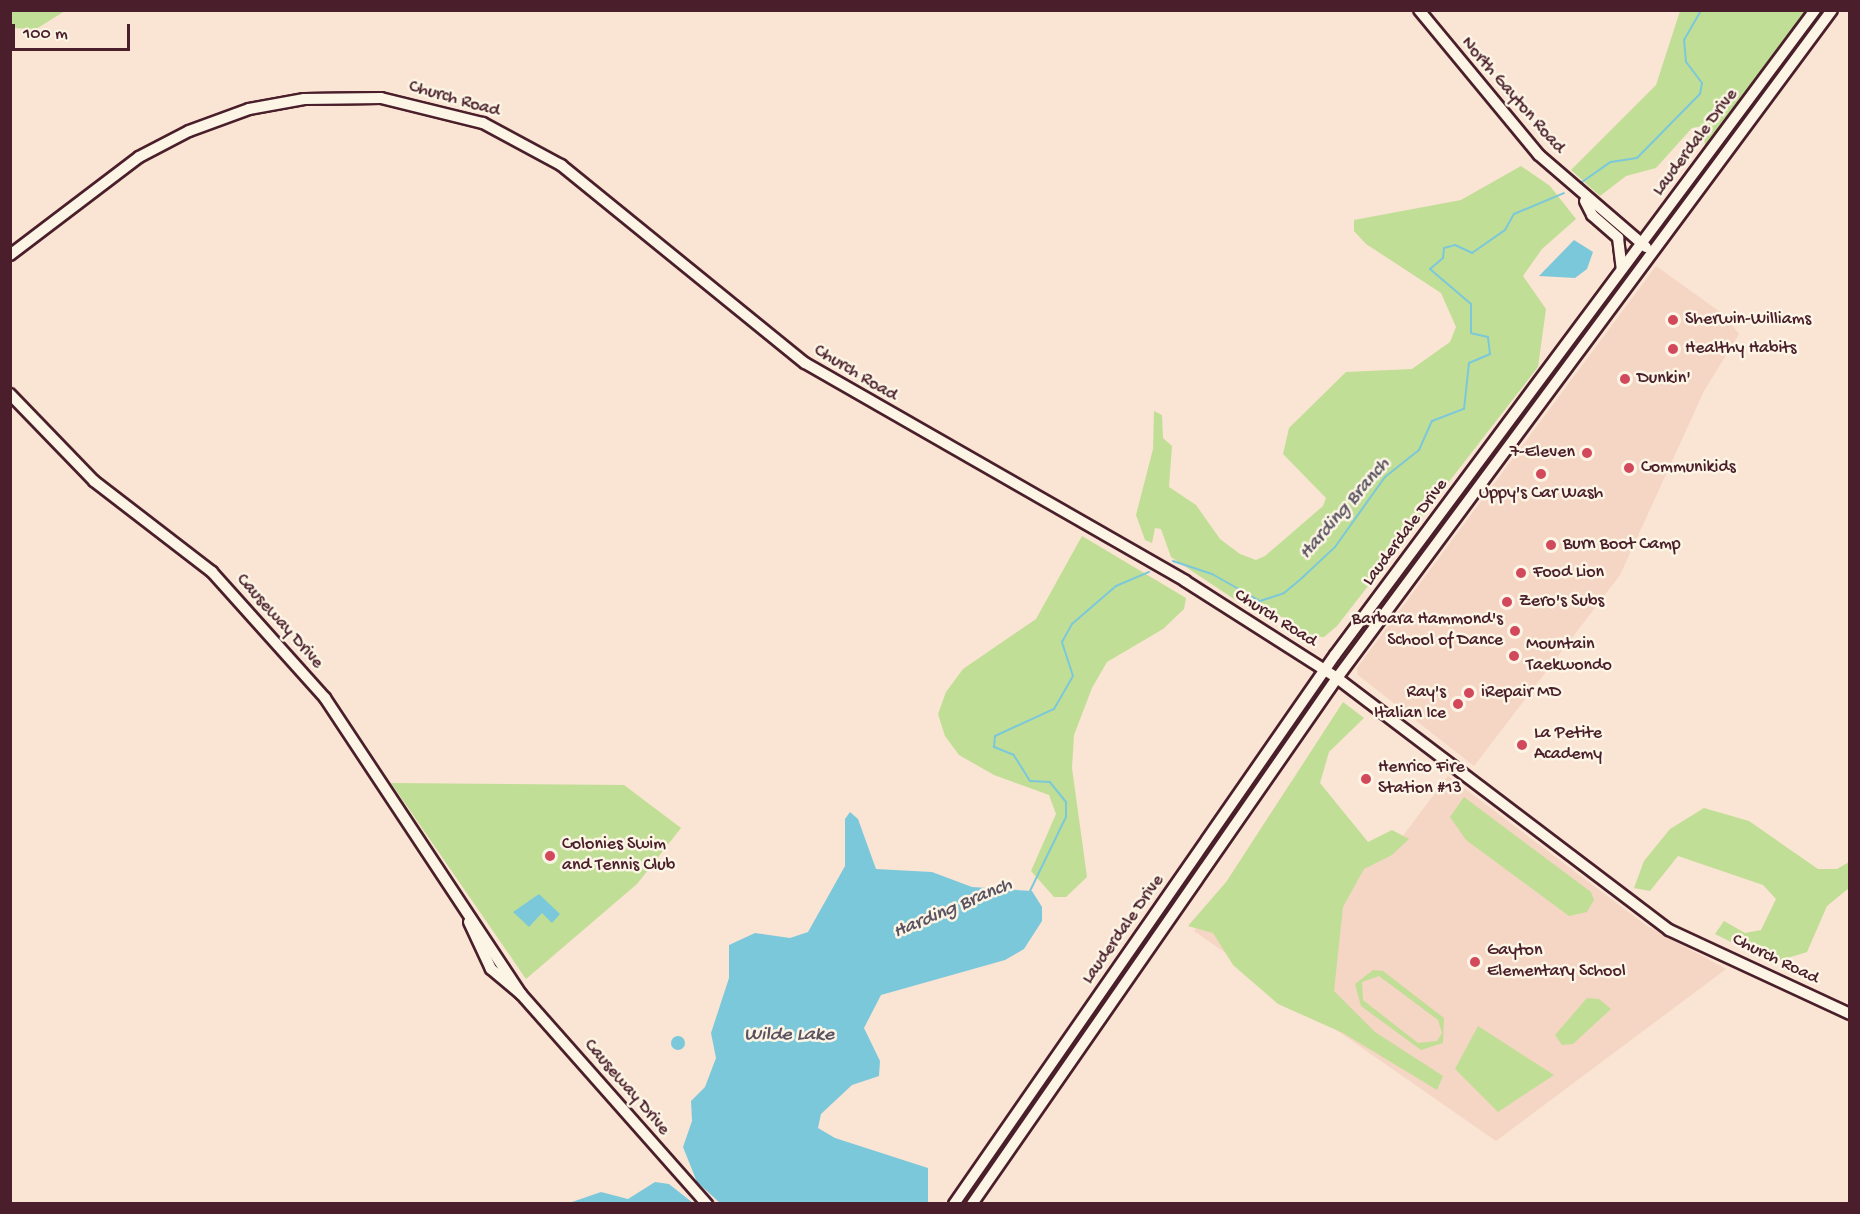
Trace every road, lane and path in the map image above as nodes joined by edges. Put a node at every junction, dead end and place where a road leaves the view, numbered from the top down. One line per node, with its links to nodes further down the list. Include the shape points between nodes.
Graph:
1 (1419, 10): 4 (main road, North Gayton Road, via 1517,131)
2 (1815, 10): 5 (main road, Lauderdale Drive)
3 (1833, 10): 6 (main road, Lauderdale Drive)
4 (1583, 198): 5 (main road, North Gayton Road); 8 (main road, via 1592,215 1623,248)
5 (1642, 243): 6 (main road, North Gayton Road); 8 (main road, Lauderdale Drive)
6 (1654, 252): 11 (main road, Lauderdale Drive)
7 (10, 255): 10 (main road, Church Road, via 139,157 189,131 249,109 352,97 403,101 464,116 561,165 727,305 804,363 1185,581)
8 (1621, 272): 10 (main road, Lauderdale Drive)
9 (10, 394): 14 (main road, Causeway Drive, via 94,481 212,572 317,689 374,767 468,919 491,969 521,994)
10 (1325, 670): 11 (main road, Church Road); 15 (main road, Lauderdale Drive)
11 (1337, 678): 12 (main road, Church Road, via 1659,919 1673,922 1686,935); 13 (main road, Lauderdale Drive)
12 (1850, 1014)
13 (1004, 1157): 16 (main road, Lauderdale Drive); 17 (main road)
14 (707, 1203)
15 (954, 1203)
16 (972, 1203)
17 (980, 1203)

